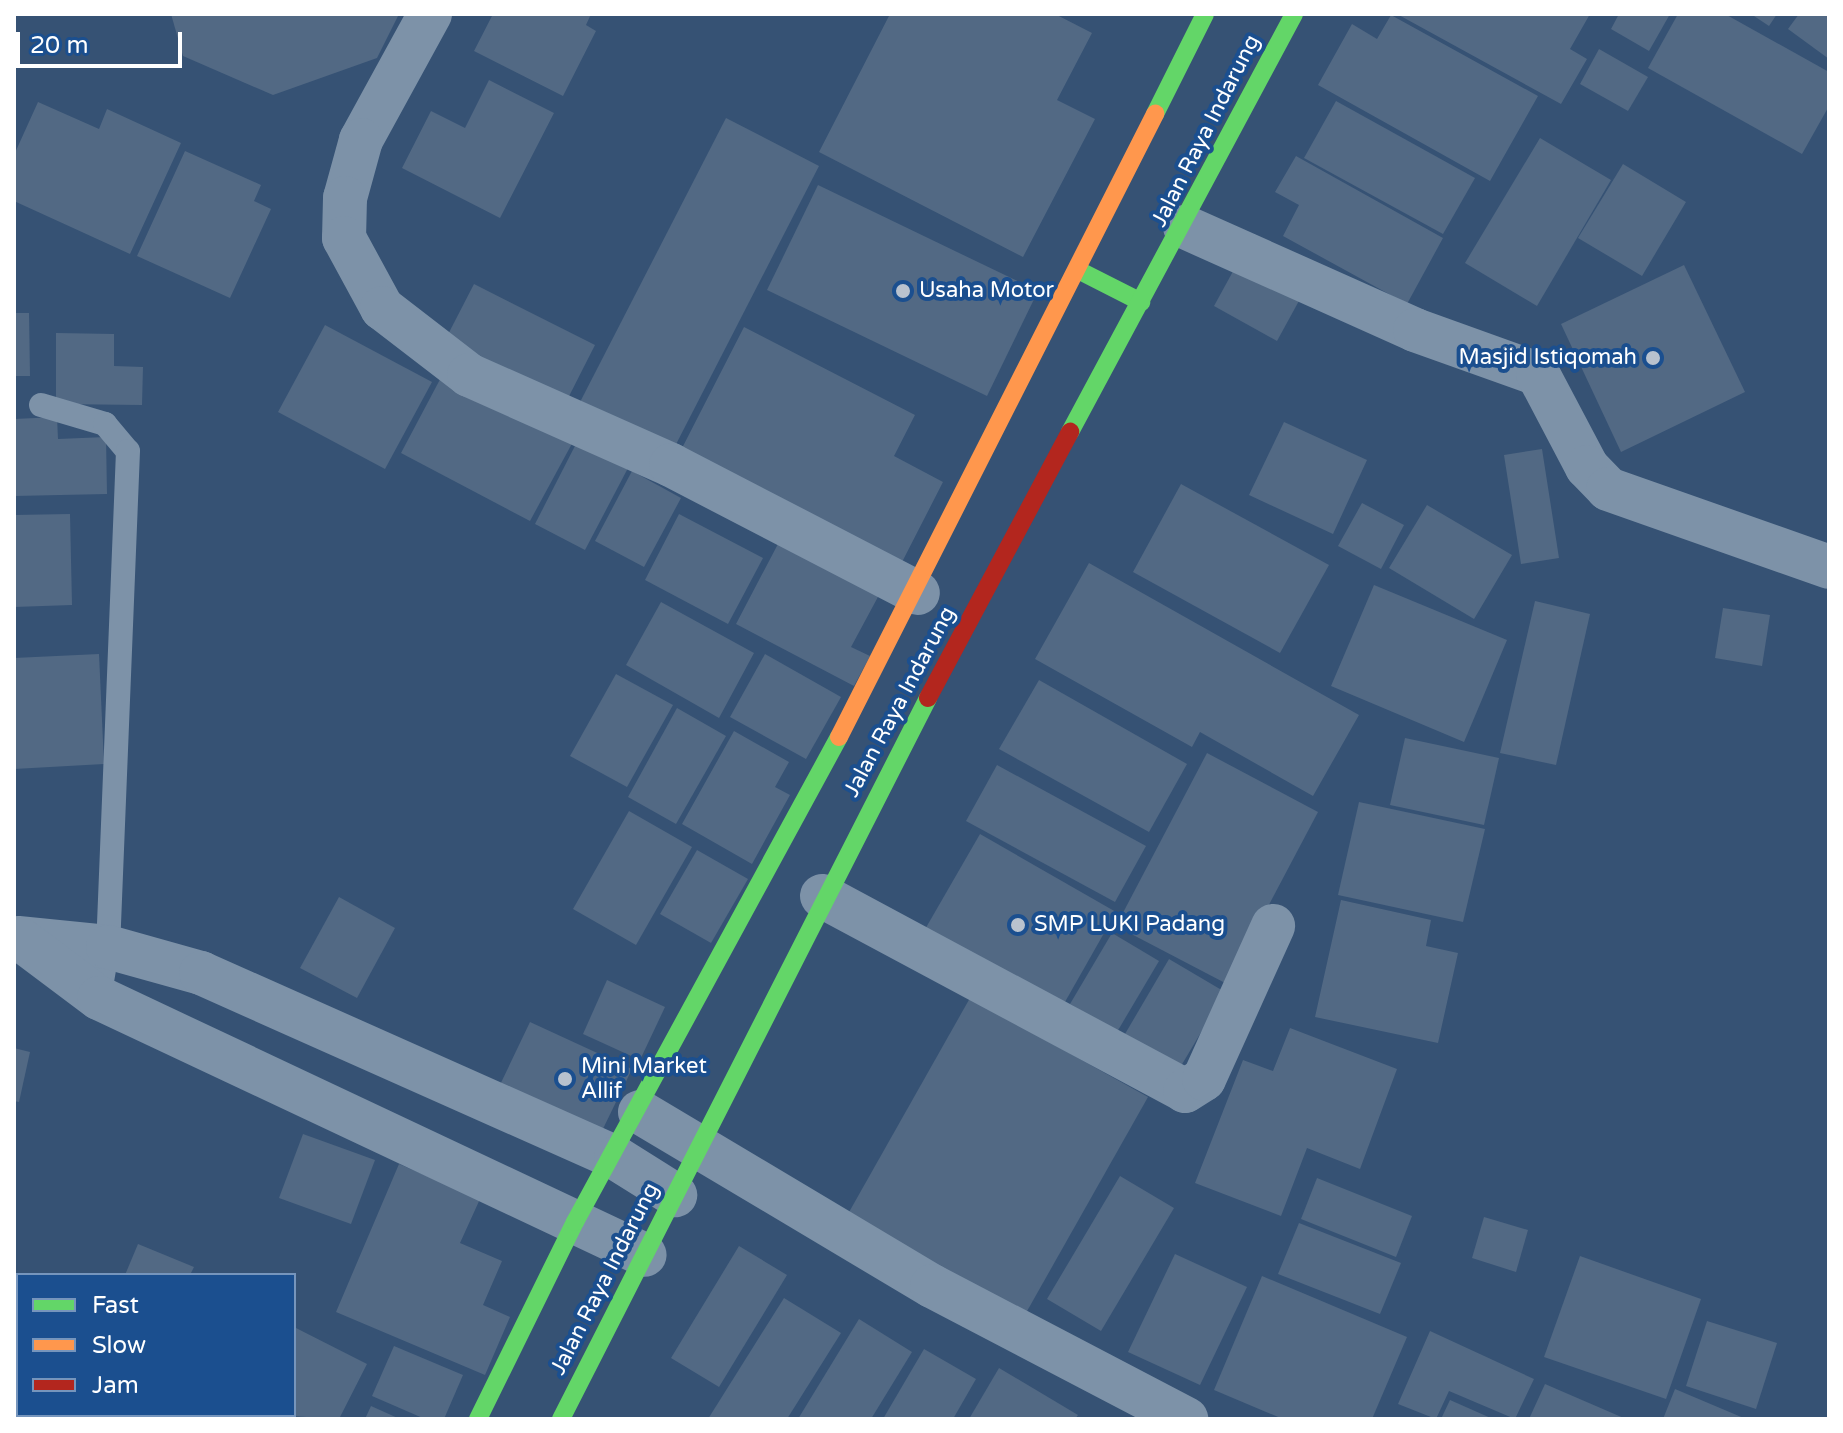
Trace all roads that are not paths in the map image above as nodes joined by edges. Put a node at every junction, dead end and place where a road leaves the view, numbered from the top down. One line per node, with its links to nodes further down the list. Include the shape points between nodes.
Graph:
1 (430, 14): 9 (street, via 361,140 345,198 344,238 382,308 469,375 671,465)
2 (1205, 14): 5 (highway, Jalan Raya Indarung)
3 (1294, 14): 4 (highway, Jalan Raya Indarung)
4 (1185, 227): 6 (highway, Jalan Raya Indarung); 8 (street, via 1402,324 1538,374 1587,467 1608,489)
5 (1078, 270): 6 (highway); 9 (highway, Jalan Raya Indarung)
6 (1141, 302): 10 (highway, Jalan Raya Indarung)
7 (41, 405): 13 (lane, via 105,424 128,451)
8 (1829, 567)
9 (918, 593): 15 (highway, Jalan Raya Indarung)
10 (822, 896): 11 (street, via 1185,1091 1204,1079); 16 (highway, Jalan Raya Indarung)
11 (1273, 926)
12 (16, 938): 13 (street); 14 (street)
13 (108, 947): 14 (lane); 17 (street, via 201,973)
14 (99, 998): 19 (street)
15 (640, 1112): 16 (street); 17 (highway, Jalan Raya Indarung)
16 (700, 1150): 18 (highway, Jalan Raya Indarung); 23 (street, via 932,1286)
17 (616, 1158): 18 (street); 19 (highway, Jalan Raya Indarung)
18 (675, 1195): 20 (highway, Jalan Raya Indarung)
19 (575, 1222): 20 (street); 21 (highway, Jalan Raya Indarung)
20 (645, 1255): 22 (highway, Jalan Raya Indarung)
21 (478, 1419)
22 (561, 1419)
23 (1186, 1419)

